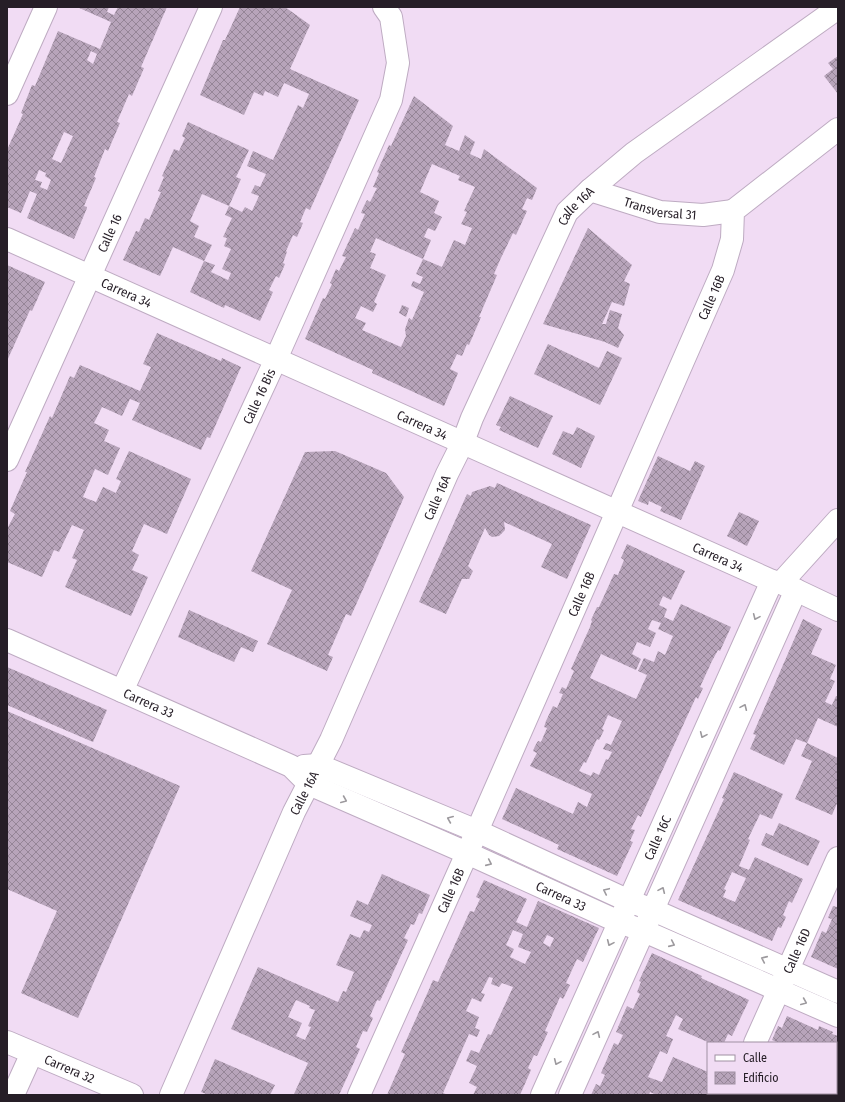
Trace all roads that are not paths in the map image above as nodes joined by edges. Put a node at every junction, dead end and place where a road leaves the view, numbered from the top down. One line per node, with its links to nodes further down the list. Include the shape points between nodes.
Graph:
1 (46, 7): 5 (street)
2 (211, 7): 10 (street, Calle 16)
3 (838, 8): 7 (street, Calle 16A, via 634,153)
4 (393, 10): 11 (street, Calle 16 Bis, via 398,63 391,100)
5 (7, 94)
6 (838, 129): 8 (street)
7 (590, 190): 8 (street, Transversal 31, via 660,212 703,215); 12 (street, Calle 16A, via 567,212)
8 (733, 210): 14 (street, Calle 16B, via 732,239 723,270)
9 (7, 240): 10 (street, Carrera 34)
10 (89, 276): 11 (street, Carrera 34); 13 (street, Calle 16)
11 (276, 359): 12 (street, Carrera 34); 19 (street, Calle 16 Bis)
12 (463, 442): 14 (street, Carrera 34); 20 (street, Calle 16A)
13 (7, 460)
14 (618, 511): 16 (street, Carrera 34); 23 (street, Calle 16B)
15 (838, 520): 16 (street)
16 (783, 585): 17 (street, Carrera 34); 26 (street, Calle 16C, one-way to 26); 27 (street, Calle 16C, one-way to 16)
17 (838, 610)
18 (7, 640): 19 (street, Carrera 33)
19 (122, 691): 21 (street, Carrera 33)
20 (318, 765): 21 (street, Carrera 33); 22 (street, Calle 16A); 23 (street, Carrera 33, one-way to 20)
21 (291, 766): 22 (street, Carrera 33)
22 (309, 784): 24 (street, Carrera 33, one-way to 24); 39 (street, Calle 16A, via 294,812)
23 (477, 831): 24 (street, Calle 16B); 26 (street, Carrera 33, one-way to 23)
24 (467, 853): 28 (street, Carrera 33, one-way to 28); 40 (street, Calle 16B)
25 (838, 858): 30 (street, Calle 16D)
26 (629, 901): 27 (street, Carrera 33); 28 (street, Calle 16C)
27 (653, 910): 29 (street, Calle 16C); 30 (street, Carrera 33, one-way to 27)
28 (619, 922): 29 (street, Carrera 33); 41 (street, Calle 16C, one-way to 41)
29 (644, 931): 31 (street, Carrera 33, one-way to 31); 42 (street, Calle 16C, one-way to 29)
30 (788, 970): 31 (street, Calle 16D); 32 (street, Carrera 33)
31 (779, 991): 33 (street, Carrera 33, one-way to 33); 35 (street, Calle 16D)
32 (838, 992)
33 (838, 1016)
34 (7, 1042): 36 (street, Carrera 32)
35 (755, 1042)
36 (32, 1053): 37 (street); 38 (street, Carrera 32)
37 (13, 1095)
38 (132, 1095)
39 (171, 1095)
40 (359, 1095)
41 (542, 1095)
42 (570, 1095)

